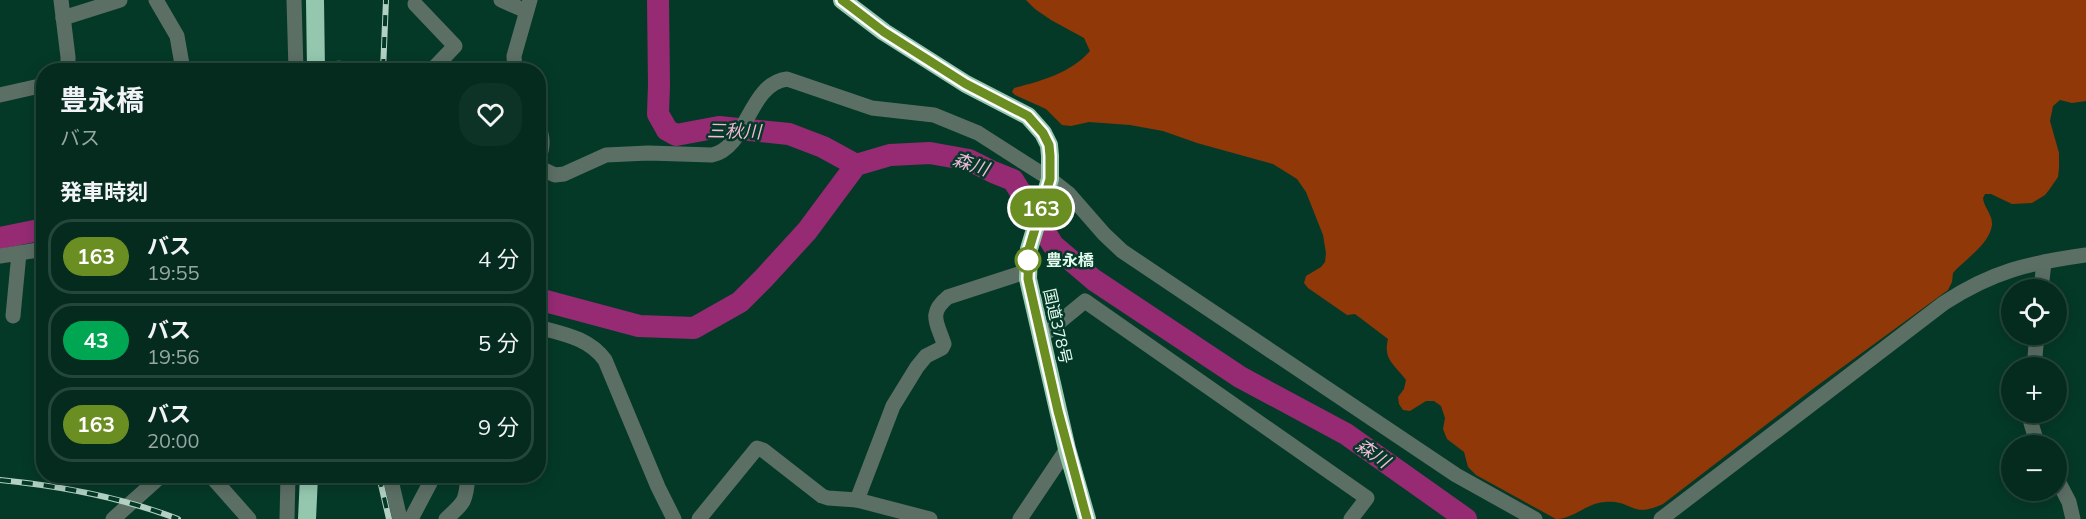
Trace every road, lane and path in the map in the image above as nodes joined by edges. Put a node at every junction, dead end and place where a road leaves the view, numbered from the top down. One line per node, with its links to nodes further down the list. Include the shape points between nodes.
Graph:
1 (61, 0): 10 (street)
2 (120, 0): 10 (street)
3 (156, 0): 12 (street, via 177,36)
4 (294, 0): 13 (street)
5 (315, 0): 14 (highway)
6 (501, 0): 9 (street)
7 (842, 0): 20 (highway, 国道378号, via 966,84 1028,116 1049,145)
8 (416, 4): 15 (street, via 455,46)
9 (528, 6): 16 (street)
10 (63, 18): 11 (street)
11 (68, 63)
12 (182, 63)
13 (296, 63)
14 (316, 63)
15 (439, 63)
16 (512, 63)
17 (36, 87): 18 (street)
18 (0, 95)
19 (546, 171): 20 (street, via 564,174 606,155 720,153 770,85 787,79 872,108 934,115 978,133)
20 (1050, 179): 26 (highway, 国道378号, via 1029,249); 54 (street, via 1122,251 1456,475)
21 (36, 250): 22 (street)
22 (20, 253): 24 (street); 28 (street)
23 (2086, 255): 25 (street)
24 (0, 256)
25 (2044, 262): 27 (street); 55 (street, via 1995,275 1944,303)
26 (1028, 271): 30 (highway, 国道378号); 40 (street, via 948,297 940,305 935,323 944,344 917,367 893,406)
27 (2042, 279)
28 (13, 316)
29 (546, 330): 48 (street, via 589,343 605,360)
30 (1040, 338): 31 (highway, 国道378号); 53 (street, via 1085,301 1367,498)
31 (1067, 449): 51 (street); 52 (highway, 国道378号)
32 (153, 483): 41 (street)
33 (217, 483): 42 (street)
34 (288, 483): 43 (street)
35 (309, 483): 44 (highway)
36 (392, 483): 45 (street)
37 (430, 483): 46 (street)
38 (468, 483): 47 (street, via 465,500)
39 (2067, 498): 56 (street)
40 (857, 500): 49 (street, via 822,496 757,448); 50 (street)
41 (113, 519)
42 (249, 519)
43 (287, 519)
44 (307, 519)
45 (400, 519)
46 (411, 519)
47 (446, 519)
48 (674, 519)
49 (699, 519)
50 (930, 519)
51 (1020, 519)
52 (1087, 519)
53 (1351, 519)
54 (1535, 519)
55 (1661, 519)
56 (2073, 519)

